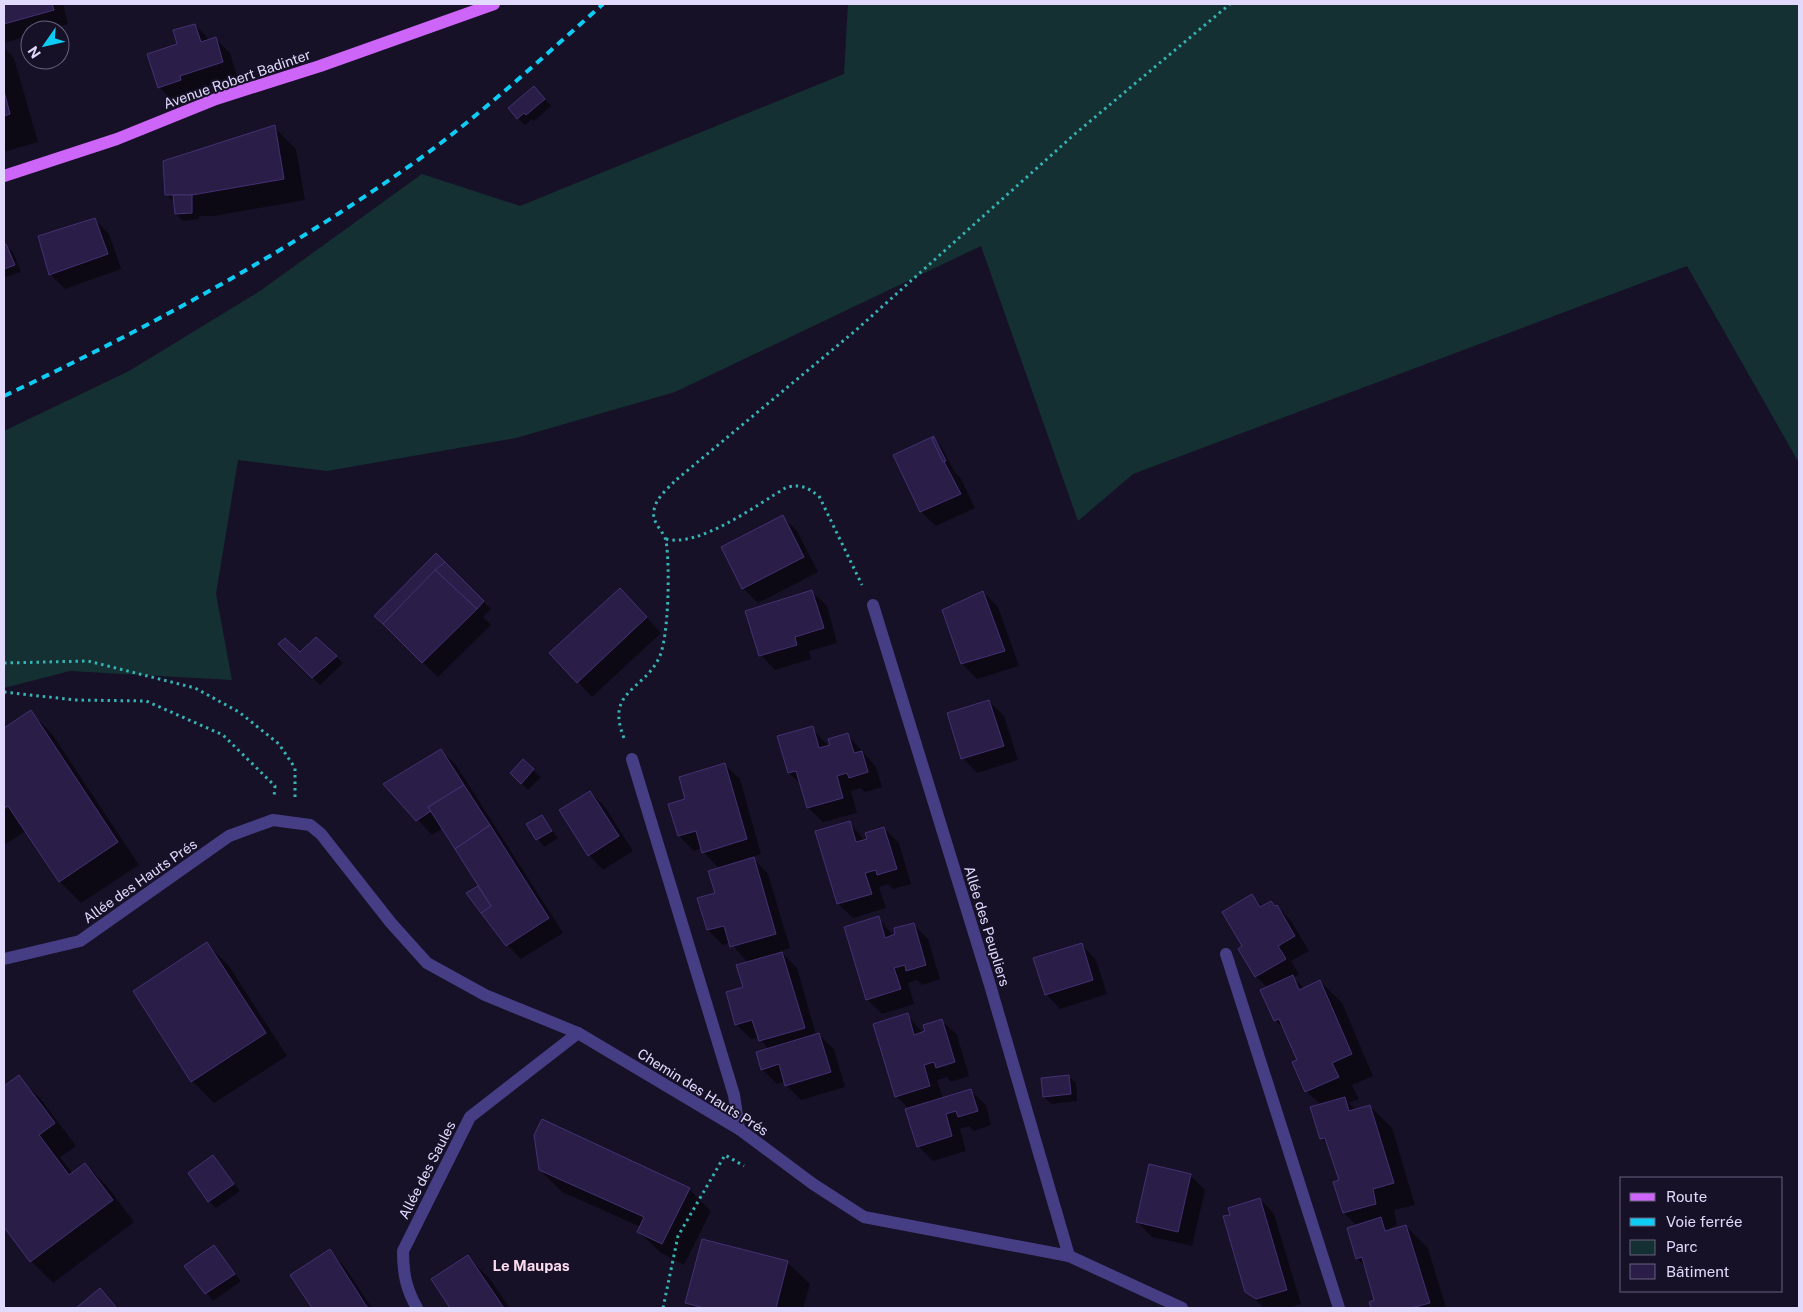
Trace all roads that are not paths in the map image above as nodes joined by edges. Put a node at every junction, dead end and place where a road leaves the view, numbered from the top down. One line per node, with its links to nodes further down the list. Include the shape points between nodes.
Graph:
1 (494, 4): 2 (main road, Avenue Robert Badinter, via 216,99 117,139)
2 (4, 176)
3 (873, 605): 10 (street, Allée des Peupliers)
4 (632, 760): 9 (street, via 734,1095)
5 (289, 821): 7 (street, Allée des Hauts Prés, via 273,820 229,836 80,941); 8 (street, Chemin des Hauts Prés, via 310,825 321,834 390,923 427,963 485,995)
6 (1226, 954): 13 (street)
7 (4, 959)
8 (578, 1033): 9 (street, Chemin des Hauts Prés); 11 (street, Allée des Saules, via 470,1117 403,1251 402,1272 408,1293)
9 (739, 1129): 10 (street, Chemin des Hauts Prés, via 864,1217)
10 (1069, 1256): 12 (street, Chemin des Hauts Prés)
11 (417, 1308)
12 (1182, 1308)
13 (1339, 1308)

